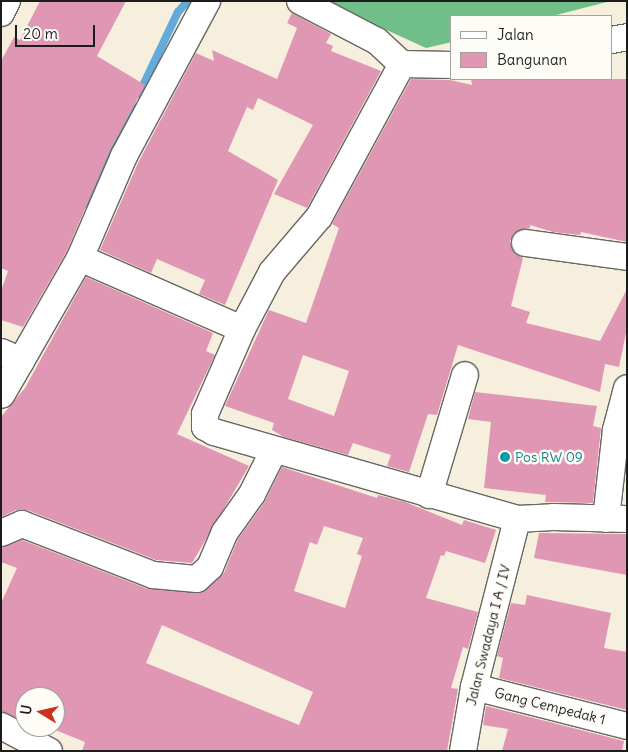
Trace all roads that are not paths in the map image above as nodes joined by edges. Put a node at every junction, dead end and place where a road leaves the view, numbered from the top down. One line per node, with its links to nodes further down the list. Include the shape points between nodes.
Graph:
1 (7, 1): 4 (street)
2 (207, 1): 11 (street, via 124,156)
3 (300, 1): 7 (street, via 377,41)
4 (1, 13)
5 (627, 37): 6 (street)
6 (613, 40)
7 (402, 64): 8 (street); 12 (street, via 319,217 272,272)
8 (450, 65)
9 (525, 243): 10 (street)
10 (627, 257)
11 (80, 258): 12 (street); 13 (street)
12 (242, 329): 17 (street, via 205,414 205,427)
13 (11, 356): 16 (street)
14 (465, 375): 18 (street)
15 (627, 388): 20 (street, via 616,430)
16 (1, 395)
17 (274, 450): 18 (street); 21 (street, via 252,494 225,532 210,567 197,580 153,575 22,524)
18 (429, 495): 19 (street)
19 (517, 519): 20 (street, via 553,516); 22 (street, Jalan Swadaya I A / IV)
20 (616, 519)
21 (1, 533)
22 (474, 687): 24 (street, Gang Cempedak 1); 26 (street, Jalan Swadaya I A / IV)
23 (1, 726): 25 (street)
24 (627, 726)
25 (49, 751)
26 (463, 751)

